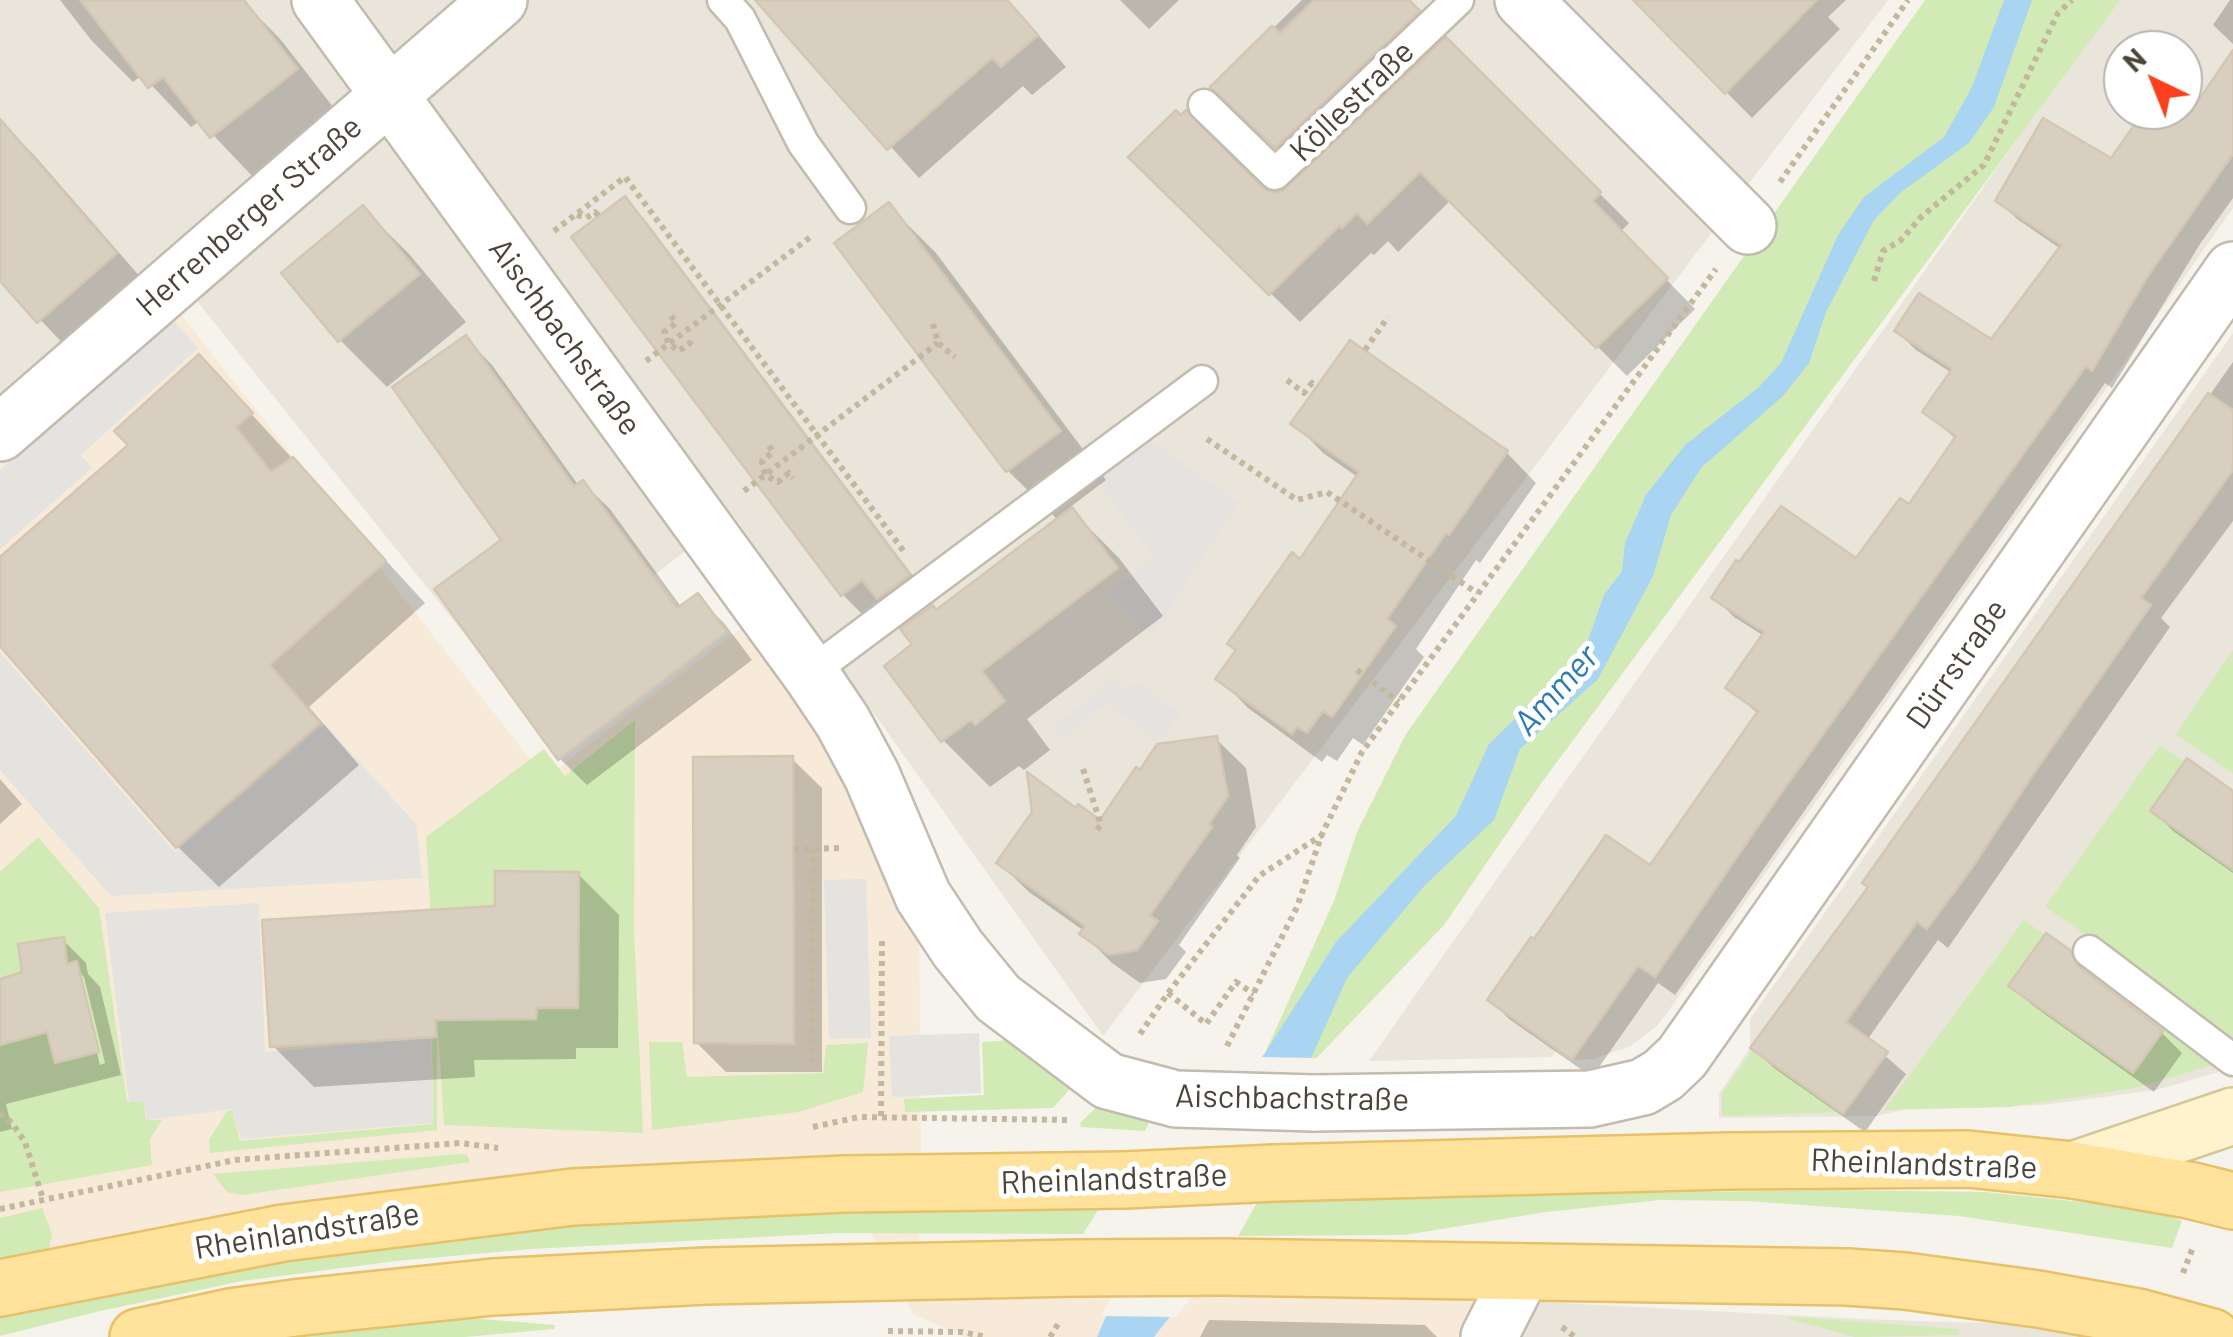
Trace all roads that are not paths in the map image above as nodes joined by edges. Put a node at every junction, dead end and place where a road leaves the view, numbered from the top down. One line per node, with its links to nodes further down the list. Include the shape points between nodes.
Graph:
1 (320, 0): 6 (street, Aischbachstraße)
2 (499, 0): 6 (street, Herrenberger Straße)
3 (723, 0): 8 (lane, via 740,19 803,143)
4 (1458, 0): 7 (lane, Köllestraße, via 1275,174)
5 (1523, 0): 9 (street)
6 (389, 95): 12 (street, Herrenberger Straße); 13 (street, Aischbachstraße)
7 (1204, 105)
8 (850, 208)
9 (1748, 226)
10 (2233, 270): 15 (street, Dürrstraße)
11 (1202, 381): 13 (lane)
12 (0, 433)
13 (810, 673): 15 (street, Aischbachstraße, bridge, via 872,776 923,896 958,949 998,998 1108,1082 1176,1099 1590,1099 1642,1087)
14 (2089, 952): 16 (lane)
15 (1682, 1057)
16 (2233, 1060)
17 (2233, 1116): 18 (main road)
18 (2073, 1170): 19 (main road, Rheinlandstraße); 21 (main road, Rheinlandstraße, bridge, via 1968,1159 1728,1161 573,1197 283,1232)
19 (2233, 1201)
20 (1522, 1272): 22 (main road, via 1847,1277 1967,1288); 23 (main road, bridge, via 1075,1268 706,1276 302,1306); 24 (street)
21 (0, 1288)
22 (2056, 1318): 25 (main road, via 2138,1317)
23 (138, 1337)
24 (1489, 1337)
25 (2212, 1337)

